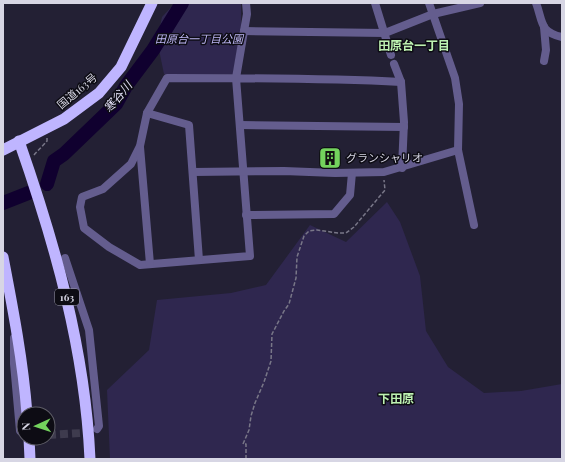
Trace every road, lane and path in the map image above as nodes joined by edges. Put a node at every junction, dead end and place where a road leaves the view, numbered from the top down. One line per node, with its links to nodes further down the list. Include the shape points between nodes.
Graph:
1 (152, 3): 20 (highway, 国道163号, via 121,67 99,93 64,119)
2 (246, 3): 9 (street)
3 (375, 3): 10 (street)
4 (429, 3): 7 (street)
5 (480, 3): 7 (street)
6 (536, 3): 8 (street)
7 (433, 14): 10 (street); 24 (street, via 455,78 459,104)
8 (544, 27): 11 (street, via 546,31); 13 (street)
9 (244, 31): 10 (street); 15 (street)
10 (385, 33): 12 (street)
11 (562, 37)
12 (391, 55)
13 (544, 62)
14 (394, 64): 16 (street)
15 (236, 78): 16 (street); 17 (street, via 167,78); 18 (street)
16 (401, 82): 19 (street)
17 (147, 113): 22 (street); 27 (street, via 189,125)
18 (240, 125): 19 (street); 28 (street)
19 (404, 127): 26 (street)
20 (44, 129): 21 (highway, 国道163号); 25 (path, via 47,141)
21 (19, 141): 23 (highway, 国道163号); 38 (highway, 163, via 48,226)
22 (140, 146): 36 (street); 36 (street, via 130,164 103,189 82,197 80,207 84,228 140,265)
23 (3, 150)
24 (458, 150): 26 (street); 32 (street)
25 (34, 156)
26 (402, 168): 29 (street)
27 (193, 172): 28 (street); 35 (street)
28 (242, 172): 30 (street, via 284,170); 31 (street)
29 (384, 172): 30 (street); 46 (path, via 384,190 354,227 346,233 317,230 309,231 304,236 297,257 296,278 289,304 272,334 271,361 243,444 246,444)
30 (352, 173): 31 (street, via 350,195 334,214)
31 (246, 215): 35 (street, via 250,256)
32 (474, 225)
33 (3, 257): 39 (highway)
34 (65, 258): 37 (street)
35 (199, 260): 36 (street)
36 (150, 264)
37 (81, 302): 38 (street); 42 (street, via 89,330 99,426)
38 (69, 306): 45 (highway, 163, via 86,401)
39 (13, 309): 40 (street); 41 (highway)
40 (18, 406)
41 (26, 406)
42 (97, 429)
43 (29, 446): 44 (highway)
44 (30, 459)
45 (90, 459)
46 (246, 459)

